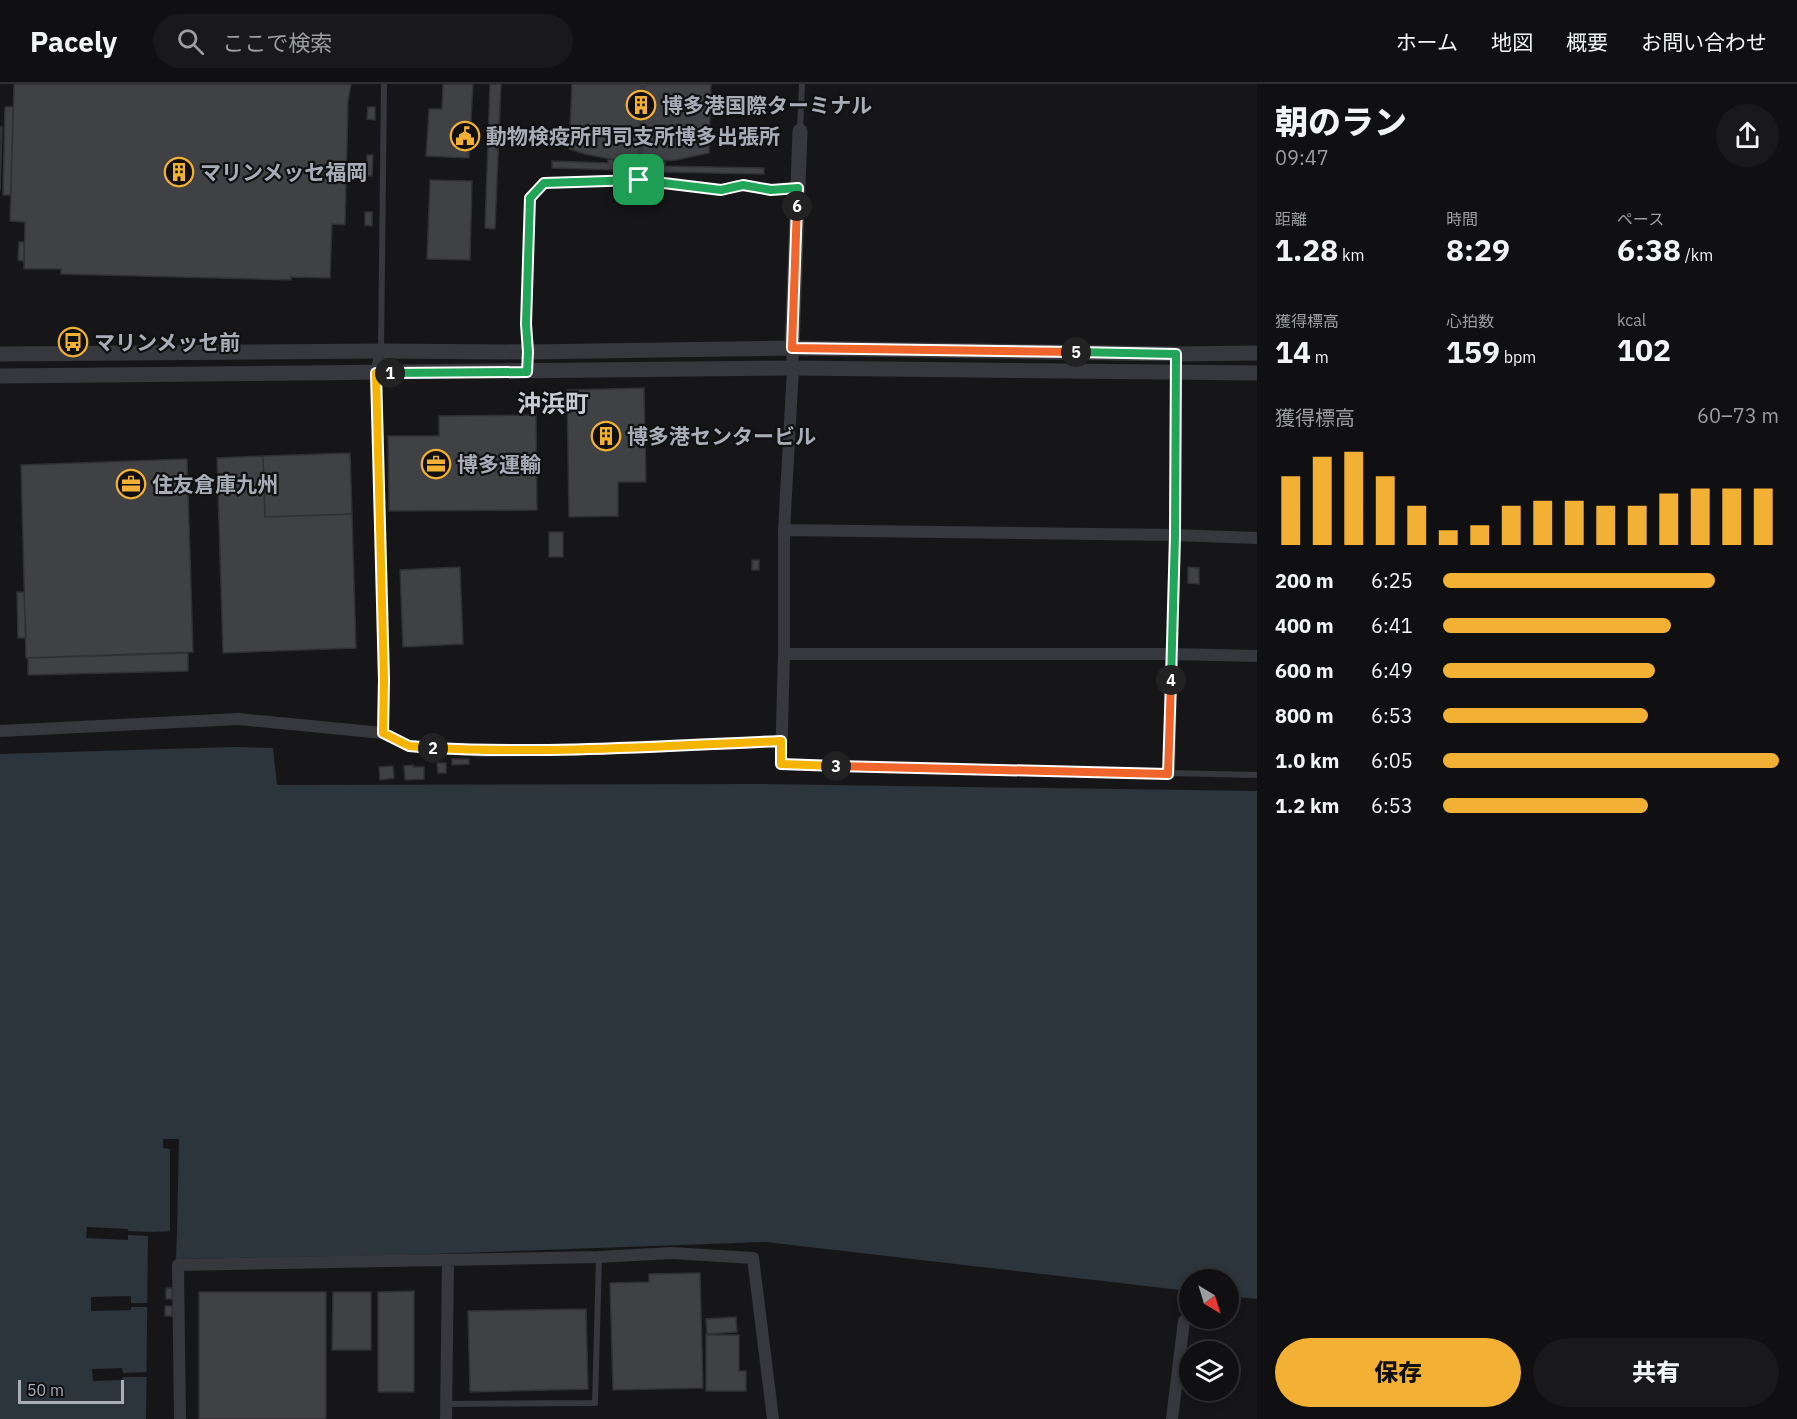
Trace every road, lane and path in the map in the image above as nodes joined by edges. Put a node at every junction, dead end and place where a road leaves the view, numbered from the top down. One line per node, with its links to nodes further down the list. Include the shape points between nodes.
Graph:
1 (384, 84): 8 (lane)
2 (643, 84): 5 (lane)
3 (802, 84): 4 (lane)
4 (800, 131): 6 (street)
5 (639, 180): 6 (lane, via 721,190 743,185 771,190); 9 (lane, via 544,183 530,198)
6 (798, 188): 7 (street)
7 (792, 348): 9 (street); 12 (street); 13 (street)
8 (381, 351): 9 (street); 11 (street); 15 (street)
9 (528, 352): 14 (lane)
10 (1257, 353): 12 (street)
11 (0, 354)
12 (1176, 354): 17 (street)
13 (792, 368): 14 (street); 17 (street); 19 (street)
14 (527, 372): 15 (street)
15 (376, 373): 18 (street); 26 (street)
16 (1257, 373): 17 (street)
17 (1176, 374): 20 (street)
18 (0, 376)
19 (784, 530): 20 (street); 22 (street)
20 (1175, 536): 21 (street); 23 (street)
21 (1257, 538)
22 (784, 654): 23 (street); 27 (street)
23 (1172, 654): 24 (street); 29 (street)
24 (1257, 656)
25 (0, 731): 26 (street, via 238,719)
26 (383, 733): 27 (street, via 409,746 483,751)
27 (781, 741): 28 (street)
28 (781, 764): 29 (lane)
29 (1168, 774): 30 (lane)
30 (1257, 775)
31 (599, 1257): 32 (street); 34 (lane, via 595,1403); 37 (street, via 672,1253 753,1258)
32 (448, 1261): 34 (street); 35 (street, via 178,1265)
33 (1183, 1329): 38 (street)
34 (446, 1404): 36 (street)
35 (180, 1419)
36 (446, 1419)
37 (773, 1419)
38 (1172, 1419)

